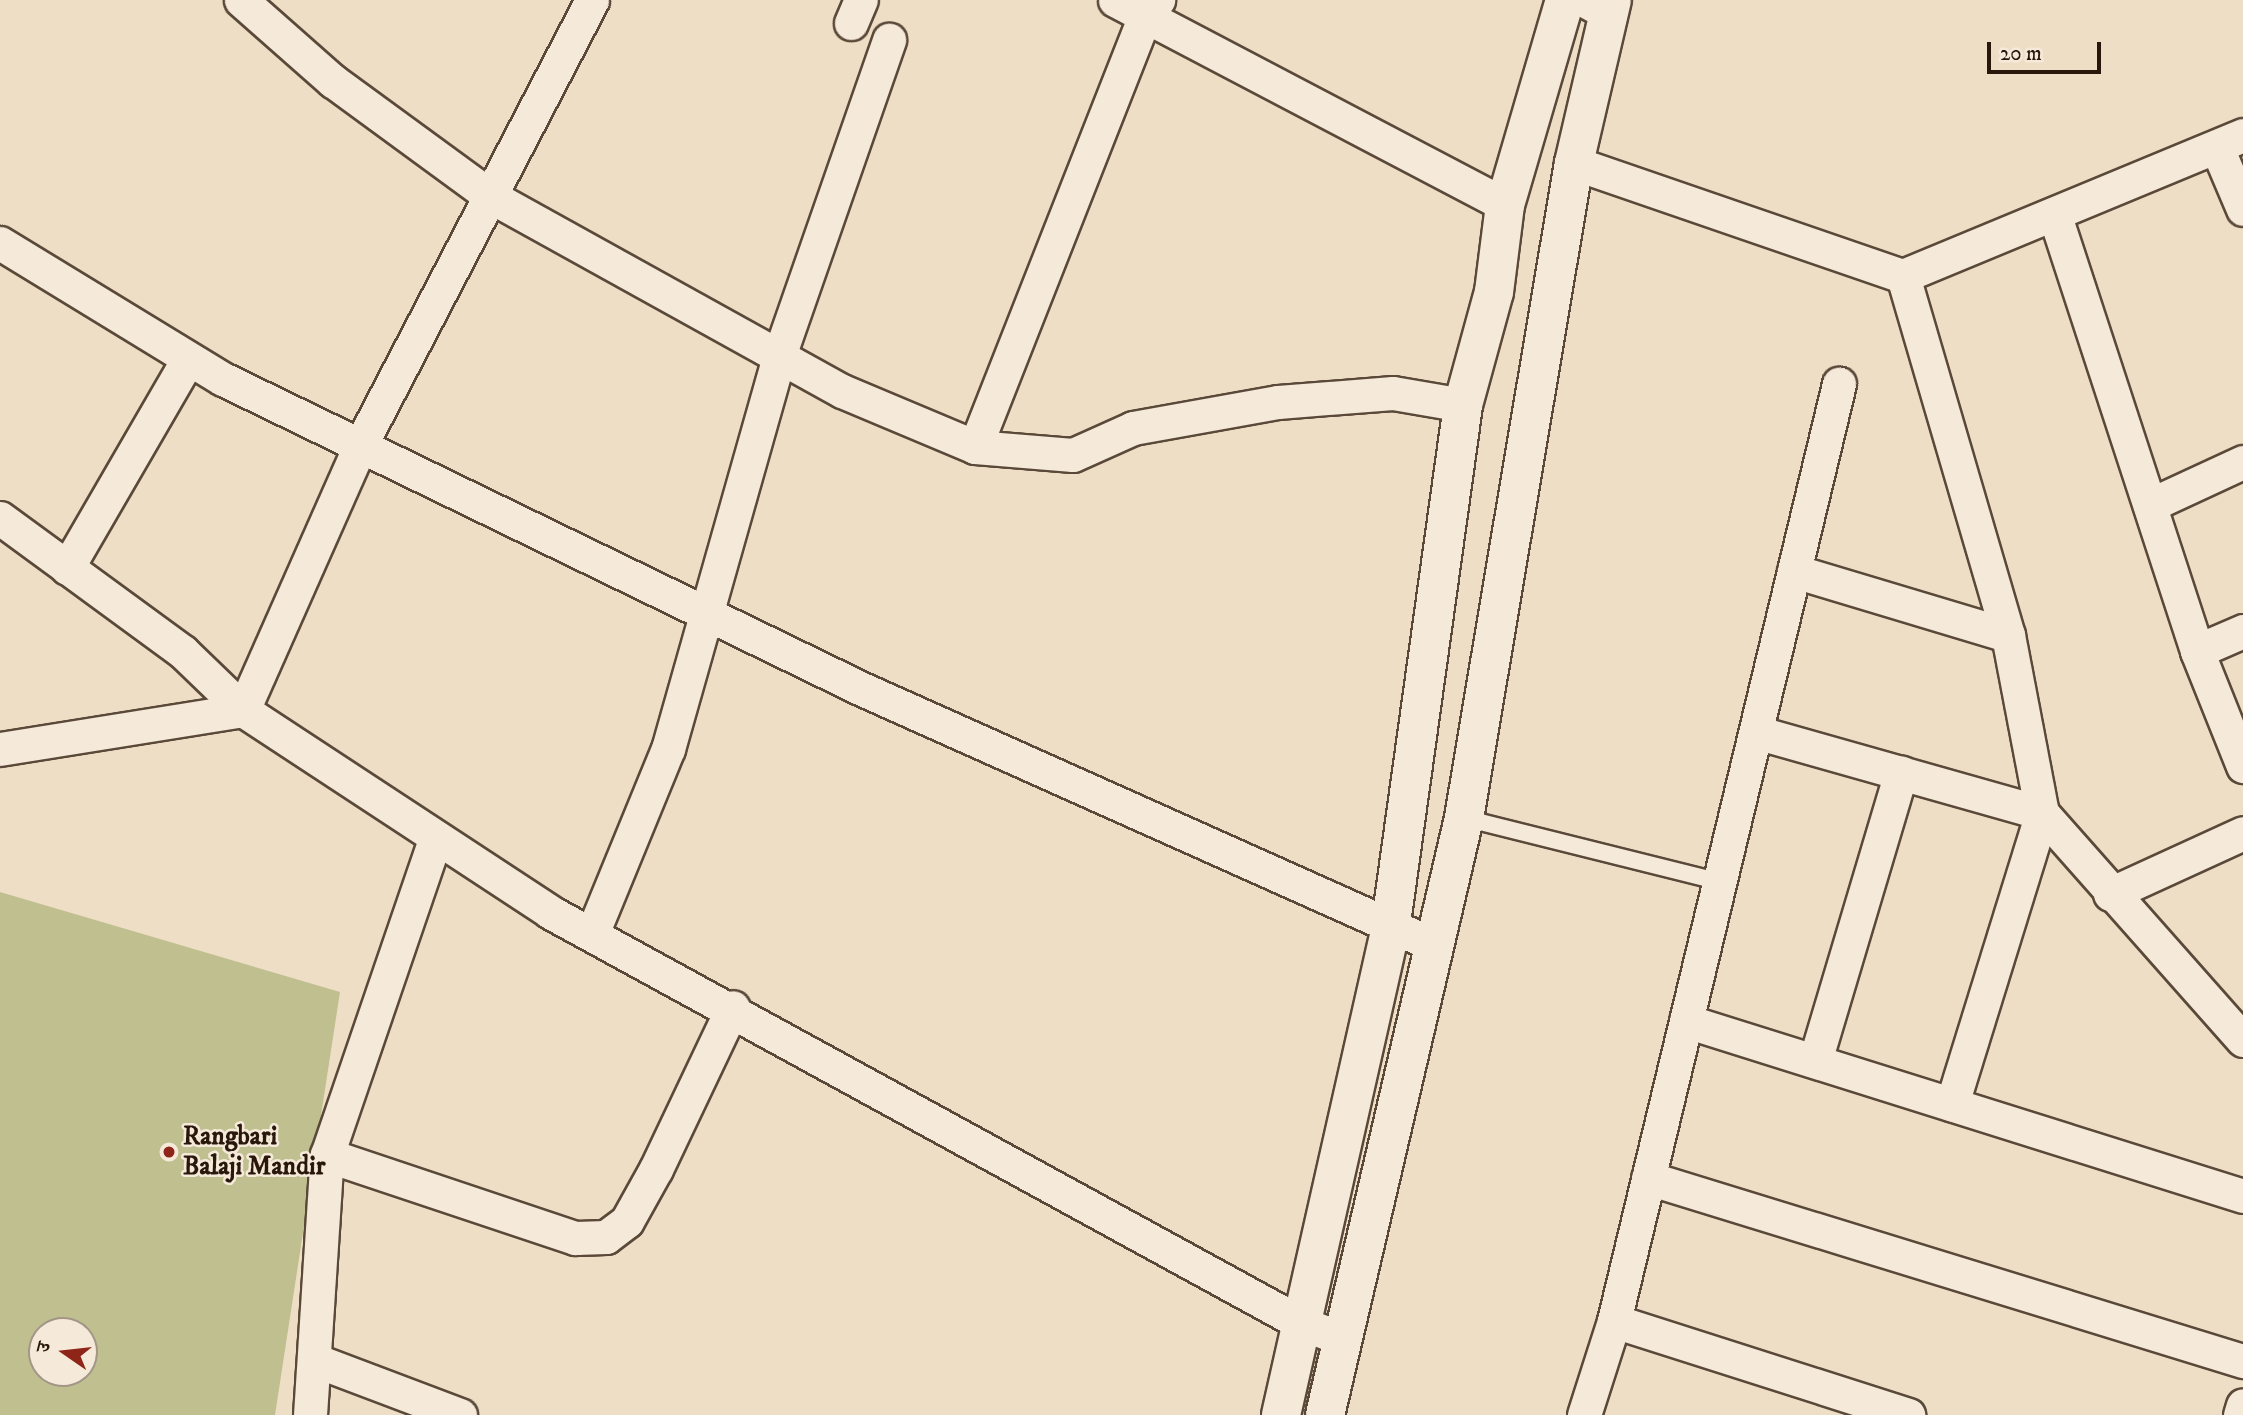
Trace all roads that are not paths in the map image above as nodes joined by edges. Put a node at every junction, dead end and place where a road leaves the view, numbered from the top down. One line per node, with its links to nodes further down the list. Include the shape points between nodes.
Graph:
1 (241, 0): 10 (street, via 333,81)
2 (592, 0): 10 (street)
3 (1115, 0): 6 (street)
4 (1565, 0): 11 (street)
5 (1602, 5): 9 (street)
6 (1152, 6): 11 (street); 21 (street)
7 (889, 40): 16 (street)
8 (2231, 143): 12 (street); 13 (street)
9 (1574, 163): 15 (street); 37 (street)
10 (490, 196): 16 (street); 20 (street)
11 (1505, 205): 19 (street, via 1494,292)
12 (2243, 209)
13 (2055, 216): 15 (street); 23 (street)
14 (0, 243): 17 (street)
15 (1903, 276): 29 (street)
16 (779, 356): 21 (street, via 842,391); 27 (street)
17 (188, 359): 20 (street); 25 (street)
18 (1839, 384): 26 (street)
19 (1463, 405): 21 (street, via 1393,393 1278,402 1133,428 1073,455); 42 (street)
20 (362, 442): 27 (street); 31 (street)
21 (975, 447)
22 (2243, 462): 23 (street)
23 (2152, 504): 30 (street)
24 (0, 518): 25 (street)
25 (67, 568): 31 (street, via 183,652)
26 (1794, 571): 29 (street); 32 (street)
27 (706, 613): 42 (street); 43 (street, via 668,749)
28 (2243, 631): 30 (street)
29 (2008, 635): 36 (street)
30 (2197, 651): 34 (street)
31 (243, 710): 33 (street); 39 (street)
32 (1756, 732): 35 (street); 40 (street)
33 (0, 749)
34 (2243, 766)
35 (1901, 773): 36 (street); 48 (street)
36 (2042, 813): 41 (street); 49 (street)
37 (1464, 818): 40 (lane); 44 (street)
38 (2243, 833): 41 (street)
39 (435, 840): 43 (street); 50 (street)
40 (1720, 882): 46 (street)
41 (2110, 894): 47 (street)
42 (1390, 930): 44 (street); 54 (street)
43 (592, 934): 45 (street)
44 (1434, 945): 55 (street)
45 (733, 1007): 50 (street, via 656,1169 627,1221 606,1237 575,1238); 54 (street)
46 (1686, 1021): 48 (street); 51 (street)
47 (2238, 1027)
48 (1815, 1061): 49 (street)
49 (1952, 1104): 52 (street)
50 (327, 1155): 56 (street)
51 (1648, 1178): 53 (street); 57 (street)
52 (2243, 1196)
53 (1614, 1321): 63 (street); 64 (street)
54 (1301, 1323): 55 (street); 61 (street)
55 (1342, 1339): 62 (street)
56 (317, 1361): 59 (street); 60 (street)
57 (2243, 1361)
58 (2243, 1405): 65 (street)
59 (310, 1415)
60 (460, 1415)
61 (1281, 1415)
62 (1325, 1415)
63 (1584, 1415)
64 (1908, 1415)
65 (2240, 1415)

